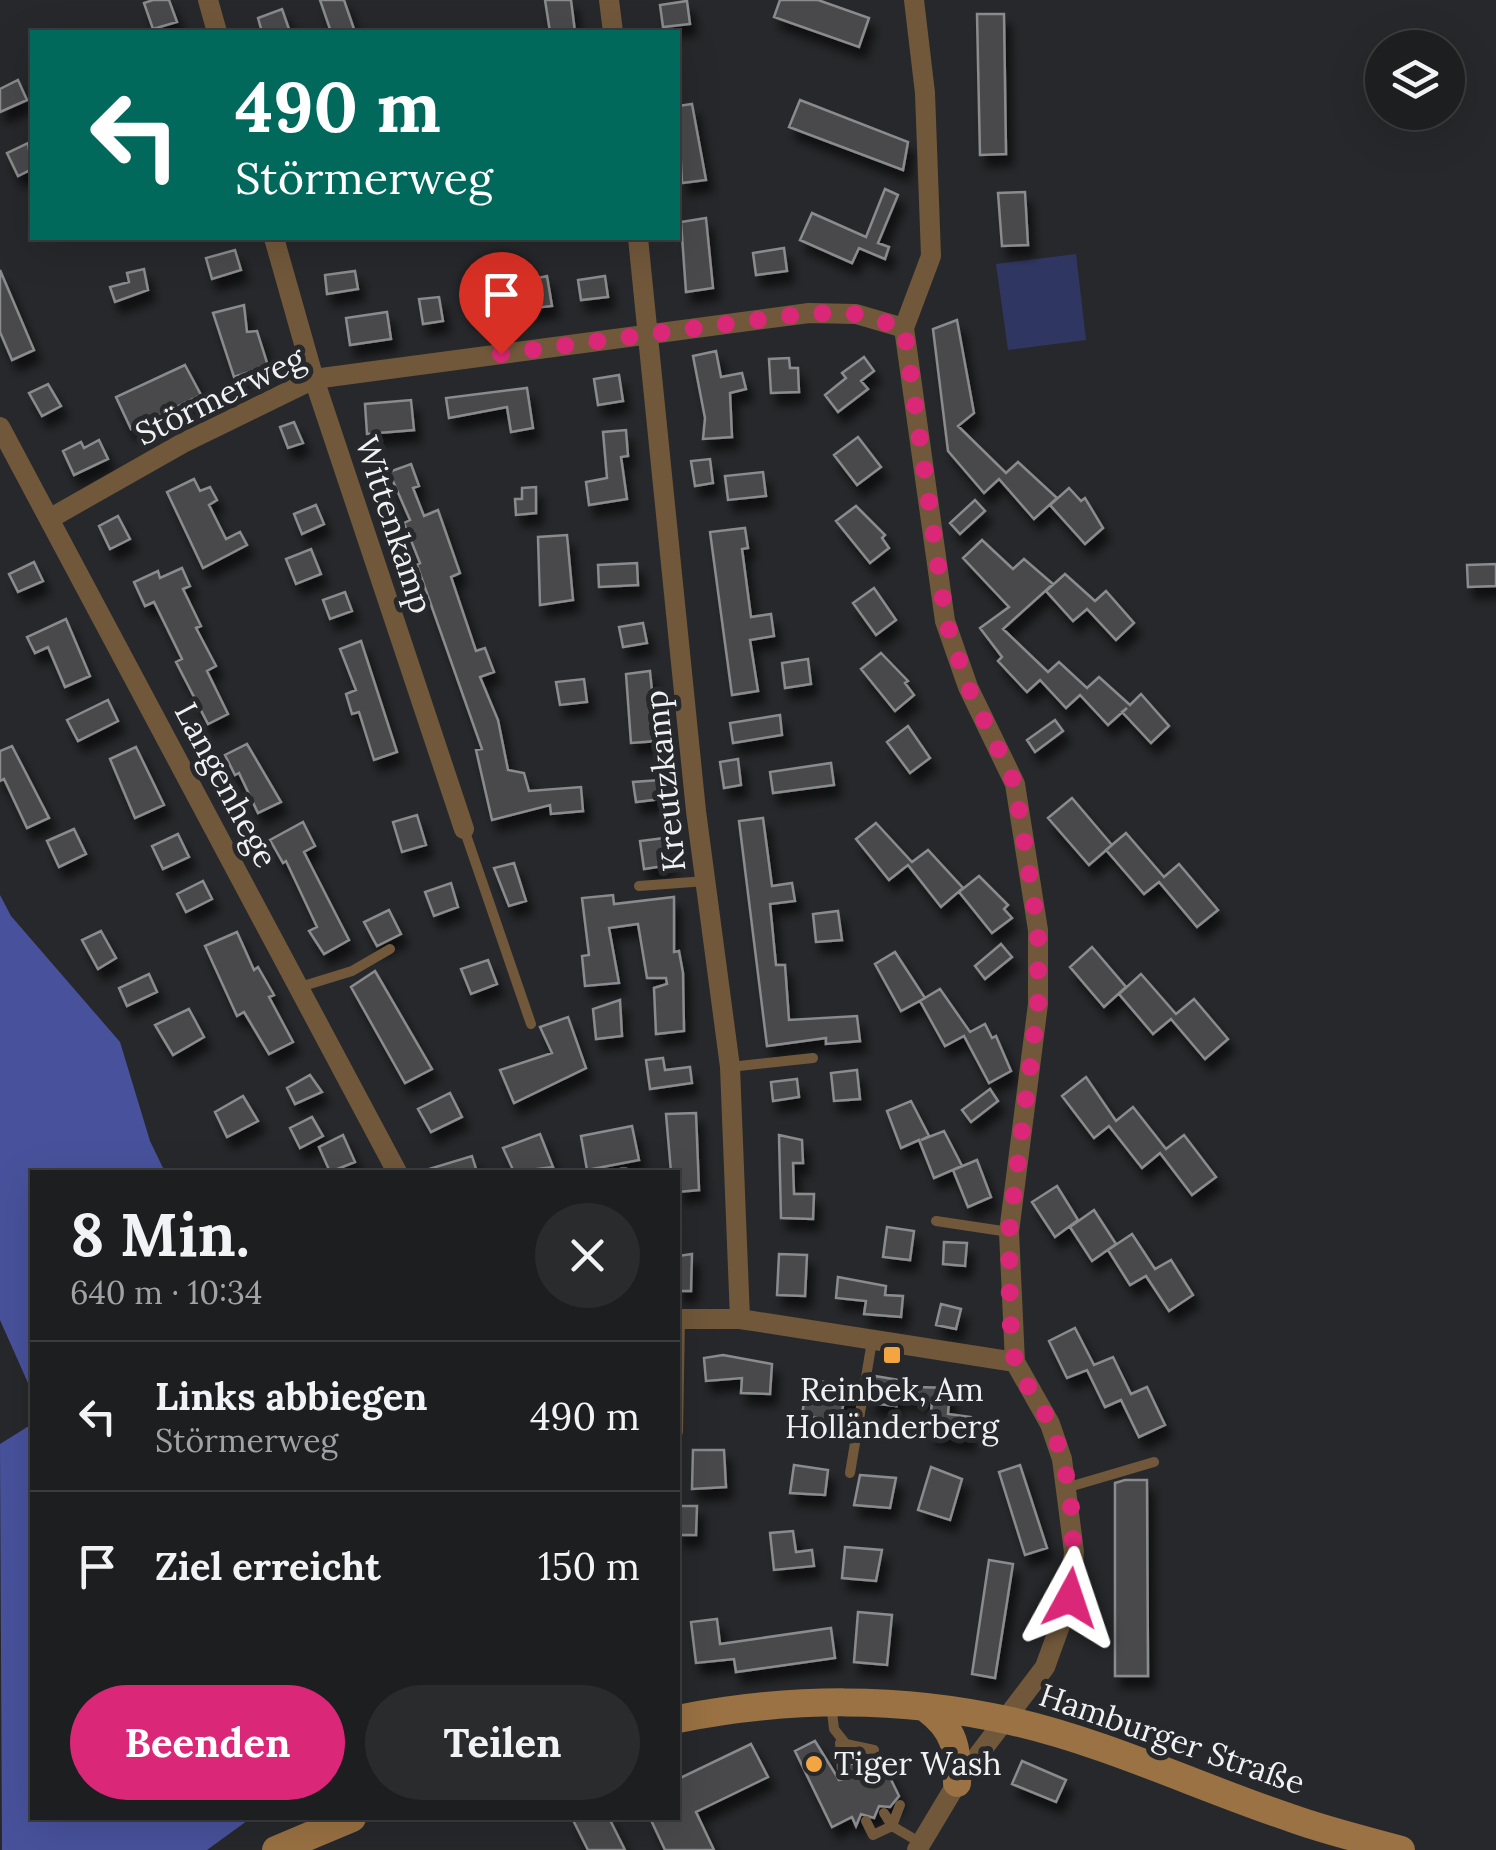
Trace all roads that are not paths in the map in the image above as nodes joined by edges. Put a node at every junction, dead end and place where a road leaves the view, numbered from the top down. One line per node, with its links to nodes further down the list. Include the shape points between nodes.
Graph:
1 (208, 0): 4 (street)
2 (608, 0): 5 (street)
3 (914, 0): 8 (street, via 931,256)
4 (216, 30)
5 (612, 30)
6 (275, 240): 10 (street, Wittenkamp)
7 (638, 240): 9 (street, Kreutzkamp)
8 (904, 328): 9 (street, Störmerweg, via 856,314 809,313); 23 (street, via 946,621 968,687 1015,784 1038,930 1038,1004)
9 (651, 335): 10 (street, Störmerweg); 14 (street, Kreutzkamp)
10 (314, 379): 12 (street, Störmerweg); 13 (street, Wittenkamp)
11 (0, 427): 12 (street, Langenhege)
12 (49, 519): 17 (street, Langenhege)
13 (464, 829): 18 (lane)
14 (706, 881): 15 (lane); 20 (street, Kreutzkamp)
15 (639, 886)
16 (390, 949): 17 (lane, via 352,971)
17 (300, 986): 21 (street, Langenhege)
18 (532, 1024)
19 (813, 1058): 20 (lane)
20 (730, 1067): 24 (street, Kreutzkamp)
21 (396, 1170)
22 (936, 1221): 23 (lane)
23 (1009, 1232): 27 (street)
24 (740, 1319): 25 (street); 26 (street)
25 (680, 1320)
26 (872, 1341): 27 (street); 29 (lane)
27 (1015, 1362): 30 (street, via 1050,1424)
28 (1154, 1462): 30 (lane)
29 (850, 1473)
30 (1069, 1487): 34 (street, via 1070,1598 1045,1668)
31 (831, 1702): 32 (main road, Hamburger Straße); 33 (main road, Hamburger Straße); 35 (lane)
32 (927, 1708): 34 (main road, Hamburger Straße); 39 (main road, via 955,1740)
33 (680, 1719)
34 (1008, 1720): 39 (street); 47 (main road, Hamburger Straße, via 1073,1737 1292,1819)
35 (840, 1743): 36 (lane); 37 (lane); 38 (lane)
36 (874, 1750)
37 (857, 1758)
38 (842, 1772)
39 (958, 1783): 45 (street)
40 (900, 1805): 44 (lane)
41 (884, 1813): 44 (lane)
42 (347, 1820): 46 (main road)
43 (866, 1821): 44 (lane, via 873,1835)
44 (892, 1826): 45 (lane)
45 (919, 1846)
46 (276, 1850)
47 (1402, 1850)

